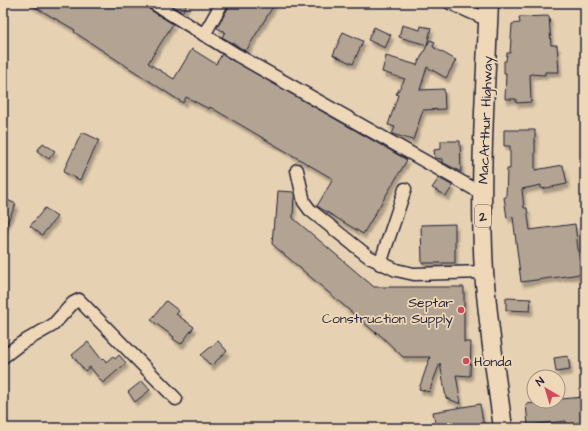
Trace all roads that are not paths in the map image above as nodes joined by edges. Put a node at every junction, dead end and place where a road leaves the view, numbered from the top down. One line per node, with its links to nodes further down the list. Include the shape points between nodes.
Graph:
1 (152, 3): 5 (street)
2 (222, 3): 5 (street)
3 (450, 3): 4 (street)
4 (488, 12): 8 (highway, MacArthur Highway / 2)
5 (204, 35): 8 (street)
6 (297, 170): 9 (street, via 304,202 310,210)
7 (405, 189): 9 (street)
8 (483, 194): 10 (highway, MacArthur Highway / 2)
9 (380, 264): 10 (street, via 414,274)
10 (484, 272): 13 (highway, MacArthur Highway / 2)
11 (3, 357): 12 (street, via 53,325 72,303 78,300)
12 (176, 399)
13 (503, 428)

